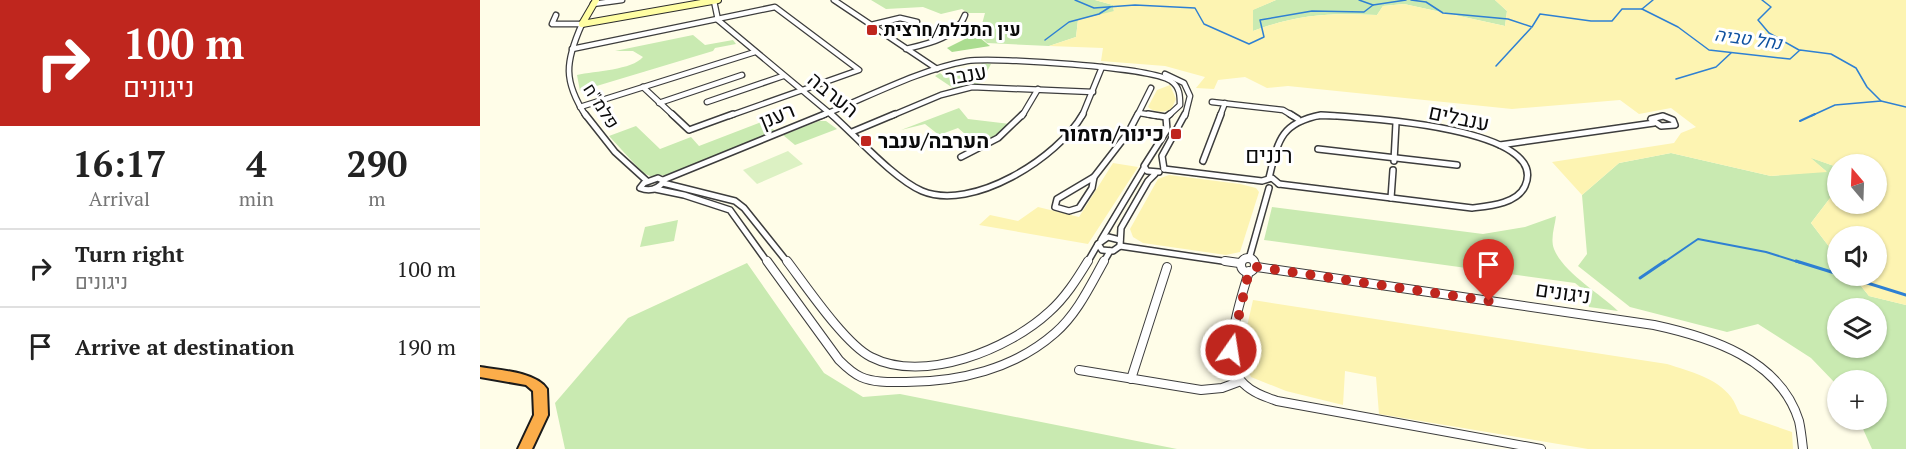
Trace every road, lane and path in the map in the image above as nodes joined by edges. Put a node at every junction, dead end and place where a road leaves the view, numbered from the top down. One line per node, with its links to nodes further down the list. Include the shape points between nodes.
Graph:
1 (622, 0): 4 (street)
2 (716, 0): 7 (street); 9 (street)
3 (834, 0): 10 (street)
4 (594, 2): 9 (street, פלמ"ח)
5 (556, 15): 9 (street, via 552,24)
6 (965, 15): 12 (street, via 951,32)
7 (718, 20): 11 (street); 13 (street, הערבה); 21 (street, via 775,7 859,70)
8 (917, 22): 10 (street, via 899,18)
9 (582, 24): 11 (street, פלמ"ח)
10 (871, 25): 12 (street)
11 (572, 49): 27 (street, פלמ"ח, via 569,83)
12 (906, 49): 15 (street)
13 (755, 52): 17 (street, הערבה); 18 (street)
14 (1102, 67): 15 (street, רענן, via 991,60); 22 (street); 30 (street, via 1151,73 1172,81 1181,96); 31 (street, via 1151,70 1178,79 1190,96)
15 (937, 69): 28 (street, רענן)
16 (742, 75): 25 (street)
17 (783, 76): 21 (street, הערבה); 23 (street)
18 (643, 87): 25 (street); 27 (street)
19 (1151, 88): 29 (street)
20 (1038, 89): 22 (street, ענבר); 36 (street, ענבר, via 963,89); 39 (street, via 1014,126)
21 (801, 91): 25 (street, via 689,130); 28 (street, הערבה)
22 (1092, 92): 36 (street, הערבה, via 1070,134 1049,153 990,187 971,193 946,197 914,189)
23 (707, 102)
24 (1212, 102): 26 (street, ענבלים)
25 (659, 103)
26 (1226, 103): 33 (street, ענבלים, via 1283,110); 41 (street)
27 (580, 107): 48 (street, פלמ"ח, via 607,142)
28 (829, 113): 36 (street, הערבה); 50 (street, רענן)
29 (1139, 113): 32 (street); 46 (street)
30 (1172, 113): 31 (street); 32 (street)
31 (1182, 118): 32 (street, via 1174,123); 44 (street, via 1163,153)
32 (1166, 119): 43 (street, via 1167,130)
33 (1298, 119): 34 (street, ענבלים, via 1321,115); 47 (street, via 1281,134)
34 (1396, 123): 37 (street, ענבלים, via 1461,130); 40 (street)
35 (1654, 123): 37 (street)
36 (852, 132)
37 (1500, 145): 54 (street, ענבלים, via 1521,161 1530,177 1526,187 1511,200 1472,208)
38 (1318, 149): 40 (street)
39 (961, 157)
40 (1394, 160): 42 (street)
41 (1203, 161)
42 (1457, 165)
43 (1146, 166): 44 (street, via 1150,172); 44 (street, via 1156,161); 55 (street)
44 (1162, 168): 49 (street); 56 (street, via 1150,177 1121,228)
45 (1393, 170): 54 (street)
46 (1094, 177): 46 (street, via 1092,188 1076,211 1055,207 1057,199)
47 (1269, 178): 49 (street); 51 (street)
48 (647, 181): 50 (street, via 658,178); 53 (street, פלמ"ח, via 640,188)
49 (1262, 181): 52 (street)
50 (663, 182): 53 (street); 55 (street, via 735,201 744,208 854,345 873,358 893,364 936,364 1008,343 1039,322 1064,297)
51 (1279, 184): 52 (street); 54 (street, ענבלים)
52 (1269, 188): 58 (street)
53 (655, 189): 57 (street, via 730,210 839,360 857,375 881,382 945,381 984,372 1038,347 1076,307)
54 (1391, 198)
55 (1100, 242): 56 (street, via 1111,237); 57 (street, via 1102,250)
56 (1120, 243): 57 (street); 59 (street)
57 (1110, 251)
58 (1249, 259): 59 (street); 61 (street, via 1254,261)
59 (1239, 263): 61 (street, via 1241,269)
60 (1167, 267): 64 (street)
61 (1253, 269): 65 (street, via 1231,350); 68 (street, ניגונים, via 1654,325 1706,337 1745,357 1779,384 1798,420)
62 (1079, 370): 64 (street)
63 (480, 372): 66 (highway, via 529,381 540,389 541,415)
64 (1131, 379): 65 (street, via 1201,390)
65 (1240, 381): 67 (street, via 1277,401)
66 (525, 449)
67 (1541, 449)
68 (1803, 449)

